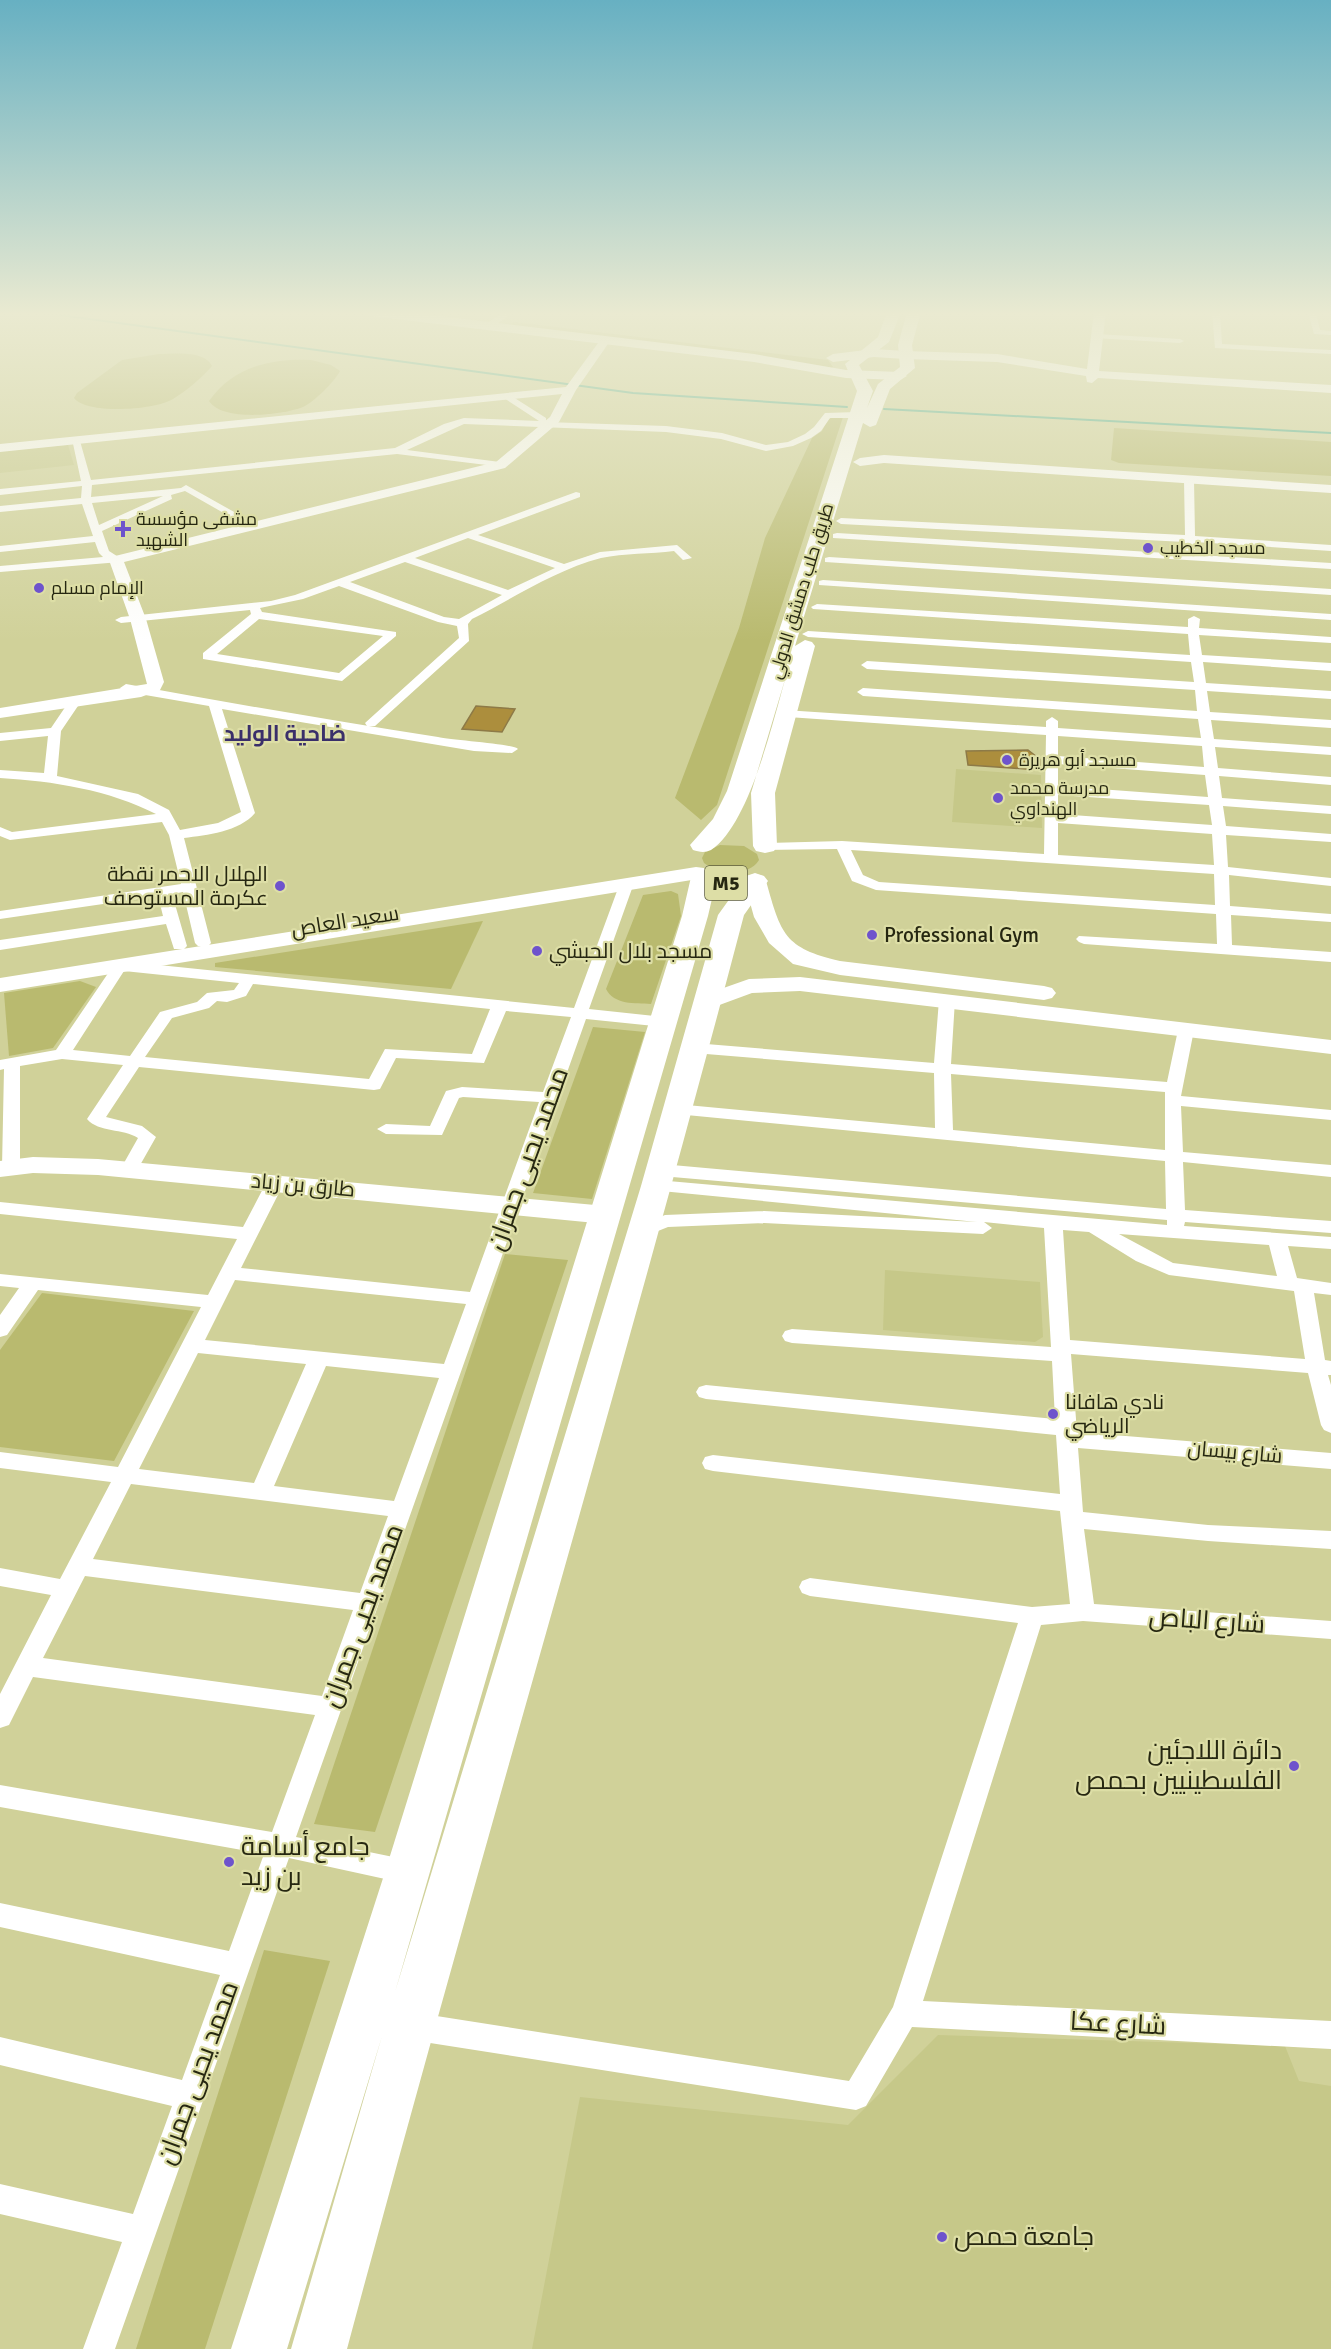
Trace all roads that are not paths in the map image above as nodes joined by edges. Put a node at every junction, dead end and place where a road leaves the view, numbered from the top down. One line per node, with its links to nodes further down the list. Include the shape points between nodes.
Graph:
1 (261, 422): 8 (street)
2 (464, 422): 10 (street)
3 (516, 422): 4 (street)
4 (544, 422): 5 (street, via 666,429 722,436 766,448 808,436); 12 (street)
5 (821, 422)
6 (855, 422): 98 (highway, طريق حلب دمشق الدولي, via 739,791)
7 (872, 422): 11 (highway, طريق حلب دمشق الدولي)
8 (75, 441): 9 (street); 17 (street)
9 (0, 448)
10 (397, 451): 12 (street); 13 (street)
11 (862, 455): 15 (main road); 16 (main road); 26 (highway, طريق حلب دمشق الدولي)
12 (494, 465): 25 (street); 37 (street)
13 (223, 470): 14 (street); 19 (street)
14 (135, 478): 17 (street); 21 (street)
15 (1189, 480): 18 (main road); 30 (street)
16 (1331, 482)
17 (87, 483): 20 (street); 23 (street)
18 (1331, 489)
19 (183, 490): 21 (street); 25 (street); 28 (street)
20 (0, 492)
21 (139, 495): 23 (street)
22 (576, 495): 29 (street)
23 (86, 500): 24 (street); 28 (street)
24 (0, 509)
25 (247, 522): 37 (street, via 118,552)
26 (839, 529): 27 (street); 33 (street); 38 (highway, طريق حلب دمشق الدولي)
27 (1050, 530): 30 (street); 33 (street)
28 (98, 534): 32 (street); 37 (street)
29 (466, 534): 34 (street); 40 (street)
30 (1190, 540): 31 (street); 36 (street)
31 (1331, 548)
32 (0, 549)
33 (1048, 549): 36 (street); 42 (street)
34 (404, 558): 43 (street); 47 (street)
35 (687, 558): 40 (street, via 677,548 600,555)
36 (1190, 558): 39 (street); 45 (street)
37 (110, 559): 41 (street); 52 (street, via 106,570); 54 (street)
38 (829, 560): 42 (street); 44 (highway, طريق حلب دمشق الدولي)
39 (1331, 566)
40 (564, 568): 47 (street)
41 (0, 569)
42 (1051, 574): 45 (street); 48 (street)
43 (339, 582): 51 (street); 55 (street, via 442,620)
44 (823, 583): 48 (street); 50 (highway, طريق حلب دمشق الدولي)
45 (1192, 583): 46 (street); 49 (street)
46 (1331, 592)
47 (509, 594): 55 (street)
48 (1051, 597): 49 (street); 59 (street)
49 (1195, 606): 53 (street); 56 (street)
50 (817, 607): 57 (highway, طريق حلب دمشق الدولي); 59 (street)
51 (256, 610): 51 (street, via 207,656 342,677 392,634); 54 (street)
52 (120, 615): 54 (street)
53 (1331, 617)
54 (138, 619): 63 (street, via 156,682)
55 (462, 623): 74 (street, via 465,639)
56 (1193, 631): 58 (street); 59 (street); 60 (street)
57 (808, 634): 59 (street); 72 (highway, طريق حلب دمشق الدولي)
58 (1331, 640)
59 (1053, 650): 60 (street); 61 (street); 64 (street); 68 (street)
60 (1197, 659): 62 (street); 64 (street)
61 (867, 665)
62 (1331, 667)
63 (139, 684): 67 (street); 69 (street); 70 (street); 74 (street)
64 (1201, 687): 66 (street); 73 (street)
65 (862, 692): 68 (street)
66 (1331, 695)
67 (74, 703): 71 (street); 76 (street)
68 (1049, 704): 73 (street); 77 (street)
69 (0, 705)
70 (215, 706): 74 (street, via 474,747 512,749 476,739); 93 (street, via 248,813 237,822)
71 (0, 712)
72 (788, 713): 77 (street); 96 (highway, طريق حلب دمشق الدولي, via 763,793)
73 (1204, 715): 75 (street); 79 (street)
74 (371, 723)
75 (1331, 724)
76 (55, 731): 78 (street); 84 (street)
77 (1053, 732): 79 (street); 81 (street)
78 (0, 737)
79 (1208, 743): 80 (street); 82 (street)
80 (1331, 751)
81 (1050, 759): 82 (street); 86 (street)
82 (1212, 773): 85 (street); 87 (street)
83 (0, 774): 84 (street)
84 (50, 778): 89 (street, via 133,797)
85 (1331, 781)
86 (1051, 790): 87 (street); 90 (street)
87 (1215, 801): 88 (street); 91 (street)
88 (1331, 810)
89 (168, 817): 92 (street, via 10,836); 93 (street)
90 (1051, 818): 91 (street); 97 (street)
91 (1219, 829): 94 (street); 99 (street)
92 (0, 831)
93 (176, 835): 102 (street)
94 (1331, 838)
95 (842, 845): 96 (street); 97 (street); 104 (street, via 857,878 876,886)
96 (763, 858): 98 (highway, M5, via 728,883); 98 (highway, M5, via 740,839 727,839); 119 (highway, via 731,915); 123 (main road, via 765,916 780,943 801,959 840,968)
97 (1051, 860): 99 (street)
98 (698, 866): 101 (main road); 109 (main road, سعيد العاص); 122 (highway)
99 (1220, 870): 100 (street); 104 (street)
100 (1331, 882)
101 (627, 883): 114 (main road); 121 (street, محمد يحيى جمران)
102 (190, 887): 103 (street); 109 (street)
103 (164, 891): 105 (street); 107 (street)
104 (1222, 910): 106 (street); 112 (street)
105 (0, 915)
106 (1331, 918)
107 (172, 919): 110 (street); 111 (street)
108 (1084, 939): 112 (street)
109 (203, 943): 111 (main road, سعيد العاص)
110 (0, 945)
111 (179, 946): 115 (main road, سعيد العاص)
112 (1225, 950): 113 (street)
113 (1331, 957)
114 (120, 966): 116 (street); 117 (main road); 127 (street)
115 (0, 973)
116 (249, 979): 120 (street); 129 (street, via 240,993 213,996 203,1005 166,1015)
117 (0, 985)
118 (947, 1000): 119 (main road, via 800,984 749,986); 124 (main road); 131 (street)
119 (706, 1002): 126 (highway)
120 (500, 1005): 121 (street); 128 (street, via 480,1056)
121 (581, 1012): 122 (street); 134 (street, محمد يحيى جمران)
122 (664, 1022): 147 (highway)
123 (1331, 1029)
124 (1186, 1030): 125 (main road); 133 (street)
125 (1331, 1047)
126 (694, 1048): 131 (street); 135 (highway)
127 (62, 1054): 129 (street); 130 (street)
128 (473, 1060): 129 (street, via 391,1053 376,1081 368,1085); 132 (street)
129 (135, 1061): 141 (street, via 96,1119 129,1126 147,1137)
130 (6, 1063): 140 (street)
131 (942, 1068): 133 (street); 138 (street)
132 (462, 1092): 134 (street); 137 (street, via 452,1095 436,1131)
133 (1173, 1094): 136 (street); 139 (street)
134 (550, 1098): 145 (street, محمد يحيى جمران)
135 (676, 1108): 138 (street); 143 (highway)
136 (1331, 1115)
137 (386, 1129)
138 (944, 1132): 139 (street)
139 (1173, 1158): 142 (street); 148 (street)
140 (6, 1168): 141 (main road, طارق بن زياد, via 33,1165)
141 (129, 1170): 144 (main road, طارق بن زياد)
142 (1331, 1171)
143 (659, 1178): 148 (street); 151 (street); 152 (highway)
144 (275, 1183): 145 (main road, طارق بن زياد); 153 (street)
145 (512, 1204): 147 (main road, طارق بن زياد); 161 (street, محمد يحيى جمران)
146 (0, 1208): 153 (street)
147 (606, 1215): 194 (highway)
148 (1176, 1223): 149 (street); 150 (street); 154 (street)
149 (1093, 1226): 151 (street); 159 (street, via 1169,1269)
150 (1331, 1227)
151 (1053, 1228): 152 (street, via 764,1217 665,1221); 166 (street)
152 (643, 1231): 198 (highway)
153 (249, 1234): 156 (street)
154 (1277, 1239): 155 (street); 159 (street)
155 (1331, 1244)
156 (229, 1273): 161 (street); 162 (street)
157 (0, 1280): 158 (street)
158 (33, 1283): 162 (street); 163 (street)
159 (1296, 1284): 160 (street); 168 (street)
160 (1331, 1289)
161 (478, 1299): 169 (street, محمد يحيى جمران)
162 (213, 1302): 165 (street)
163 (0, 1330)
164 (792, 1336): 166 (street)
165 (190, 1345): 167 (street); 176 (street)
166 (1061, 1351): 168 (street); 172 (street)
167 (319, 1358): 169 (street); 177 (street)
168 (1323, 1367): 171 (street)
169 (451, 1372): 178 (street, محمد يحيى جمران)
170 (706, 1392): 172 (street, شارع بيسان)
171 (1331, 1425)
172 (1067, 1433): 174 (street, شارع بيسان); 179 (street)
173 (0, 1460): 176 (street)
174 (1331, 1461)
175 (713, 1463): 179 (street)
176 (123, 1475): 177 (street); 181 (street)
177 (261, 1492): 178 (street)
178 (402, 1510): 185 (street, محمد يحيى جمران)
179 (1072, 1511): 180 (street, via 1208,1533); 186 (street)
180 (1331, 1540)
181 (77, 1566): 184 (street); 185 (street)
182 (0, 1578): 184 (street)
183 (810, 1587): 187 (street, شارع الباص)
184 (66, 1589): 189 (street)
185 (368, 1604): 190 (street, محمد يحيى جمران)
186 (1083, 1612): 187 (street, شارع الباص); 188 (street, شارع الباص)
187 (1032, 1616): 197 (street)
188 (1331, 1630)
189 (27, 1666): 190 (street); 191 (street)
190 (330, 1707): 193 (street, محمد يحيى جمران)
191 (0, 1718)
192 (0, 1796): 193 (street)
193 (280, 1845): 194 (street); 196 (street, محمد يحيى جمران)
194 (408, 1872): 205 (highway)
195 (0, 1915): 196 (street)
196 (237, 1966): 201 (street, محمد يحيى جمران)
197 (905, 2013): 198 (street, via 856,2096); 199 (street, شارع عكا)
198 (409, 2026): 206 (highway)
199 (1331, 2035)
200 (0, 2051): 201 (street)
201 (190, 2096): 203 (street, محمد يحيى جمران)
202 (0, 2199): 203 (street)
203 (142, 2231): 204 (street, محمد يحيى جمران)
204 (99, 2349)
205 (259, 2349)
206 (319, 2349)

